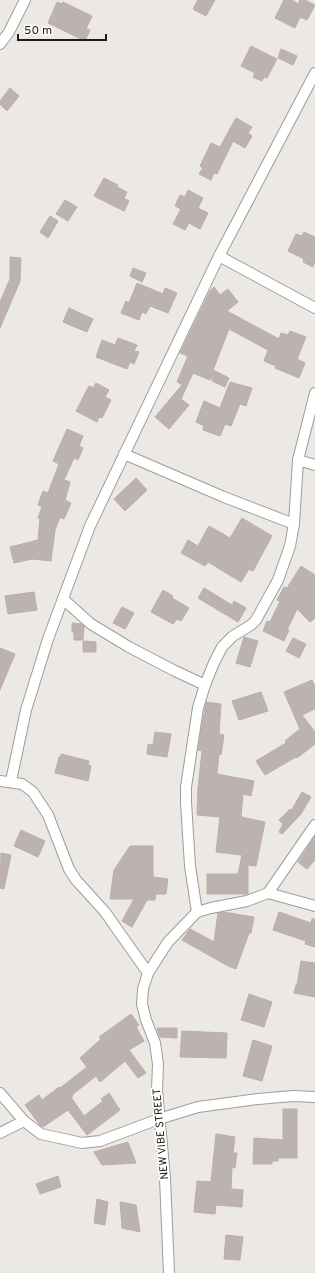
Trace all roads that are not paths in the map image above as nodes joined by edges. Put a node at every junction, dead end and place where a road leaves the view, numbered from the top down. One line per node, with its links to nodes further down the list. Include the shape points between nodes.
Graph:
1 (25, 0): 2 (street)
2 (0, 44)
3 (315, 73): 4 (street)
4 (219, 256): 5 (street); 7 (street)
5 (315, 308)
6 (315, 393): 8 (street)
7 (124, 454): 10 (street); 11 (street, via 90,526)
8 (298, 460): 9 (street); 10 (street)
9 (315, 465)
10 (294, 524): 12 (street, via 290,546 278,580 250,625 222,647)
11 (62, 599): 12 (street, via 91,624 129,647); 14 (street, via 26,710)
12 (205, 684): 18 (street, via 198,708 186,787 188,845)
13 (0, 781): 14 (street)
14 (11, 781): 19 (street, via 22,784 33,792 41,803 69,869 105,912)
15 (315, 825): 16 (street)
16 (268, 892): 17 (street); 18 (street, via 247,901)
17 (315, 906)
18 (196, 912): 19 (street, NEW VIBE STREET, via 168,942)
19 (148, 973): 22 (street, NEW VIBE STREET, via 142,1004 155,1043)
20 (0, 1093): 23 (street)
21 (315, 1097): 22 (street, via 293,1096 230,1102)
22 (159, 1119): 23 (street, via 100,1141 82,1143 41,1134); 25 (street, NEW VIBE STREET, via 166,1178)
23 (24, 1121): 24 (street)
24 (0, 1133)
25 (169, 1273)

